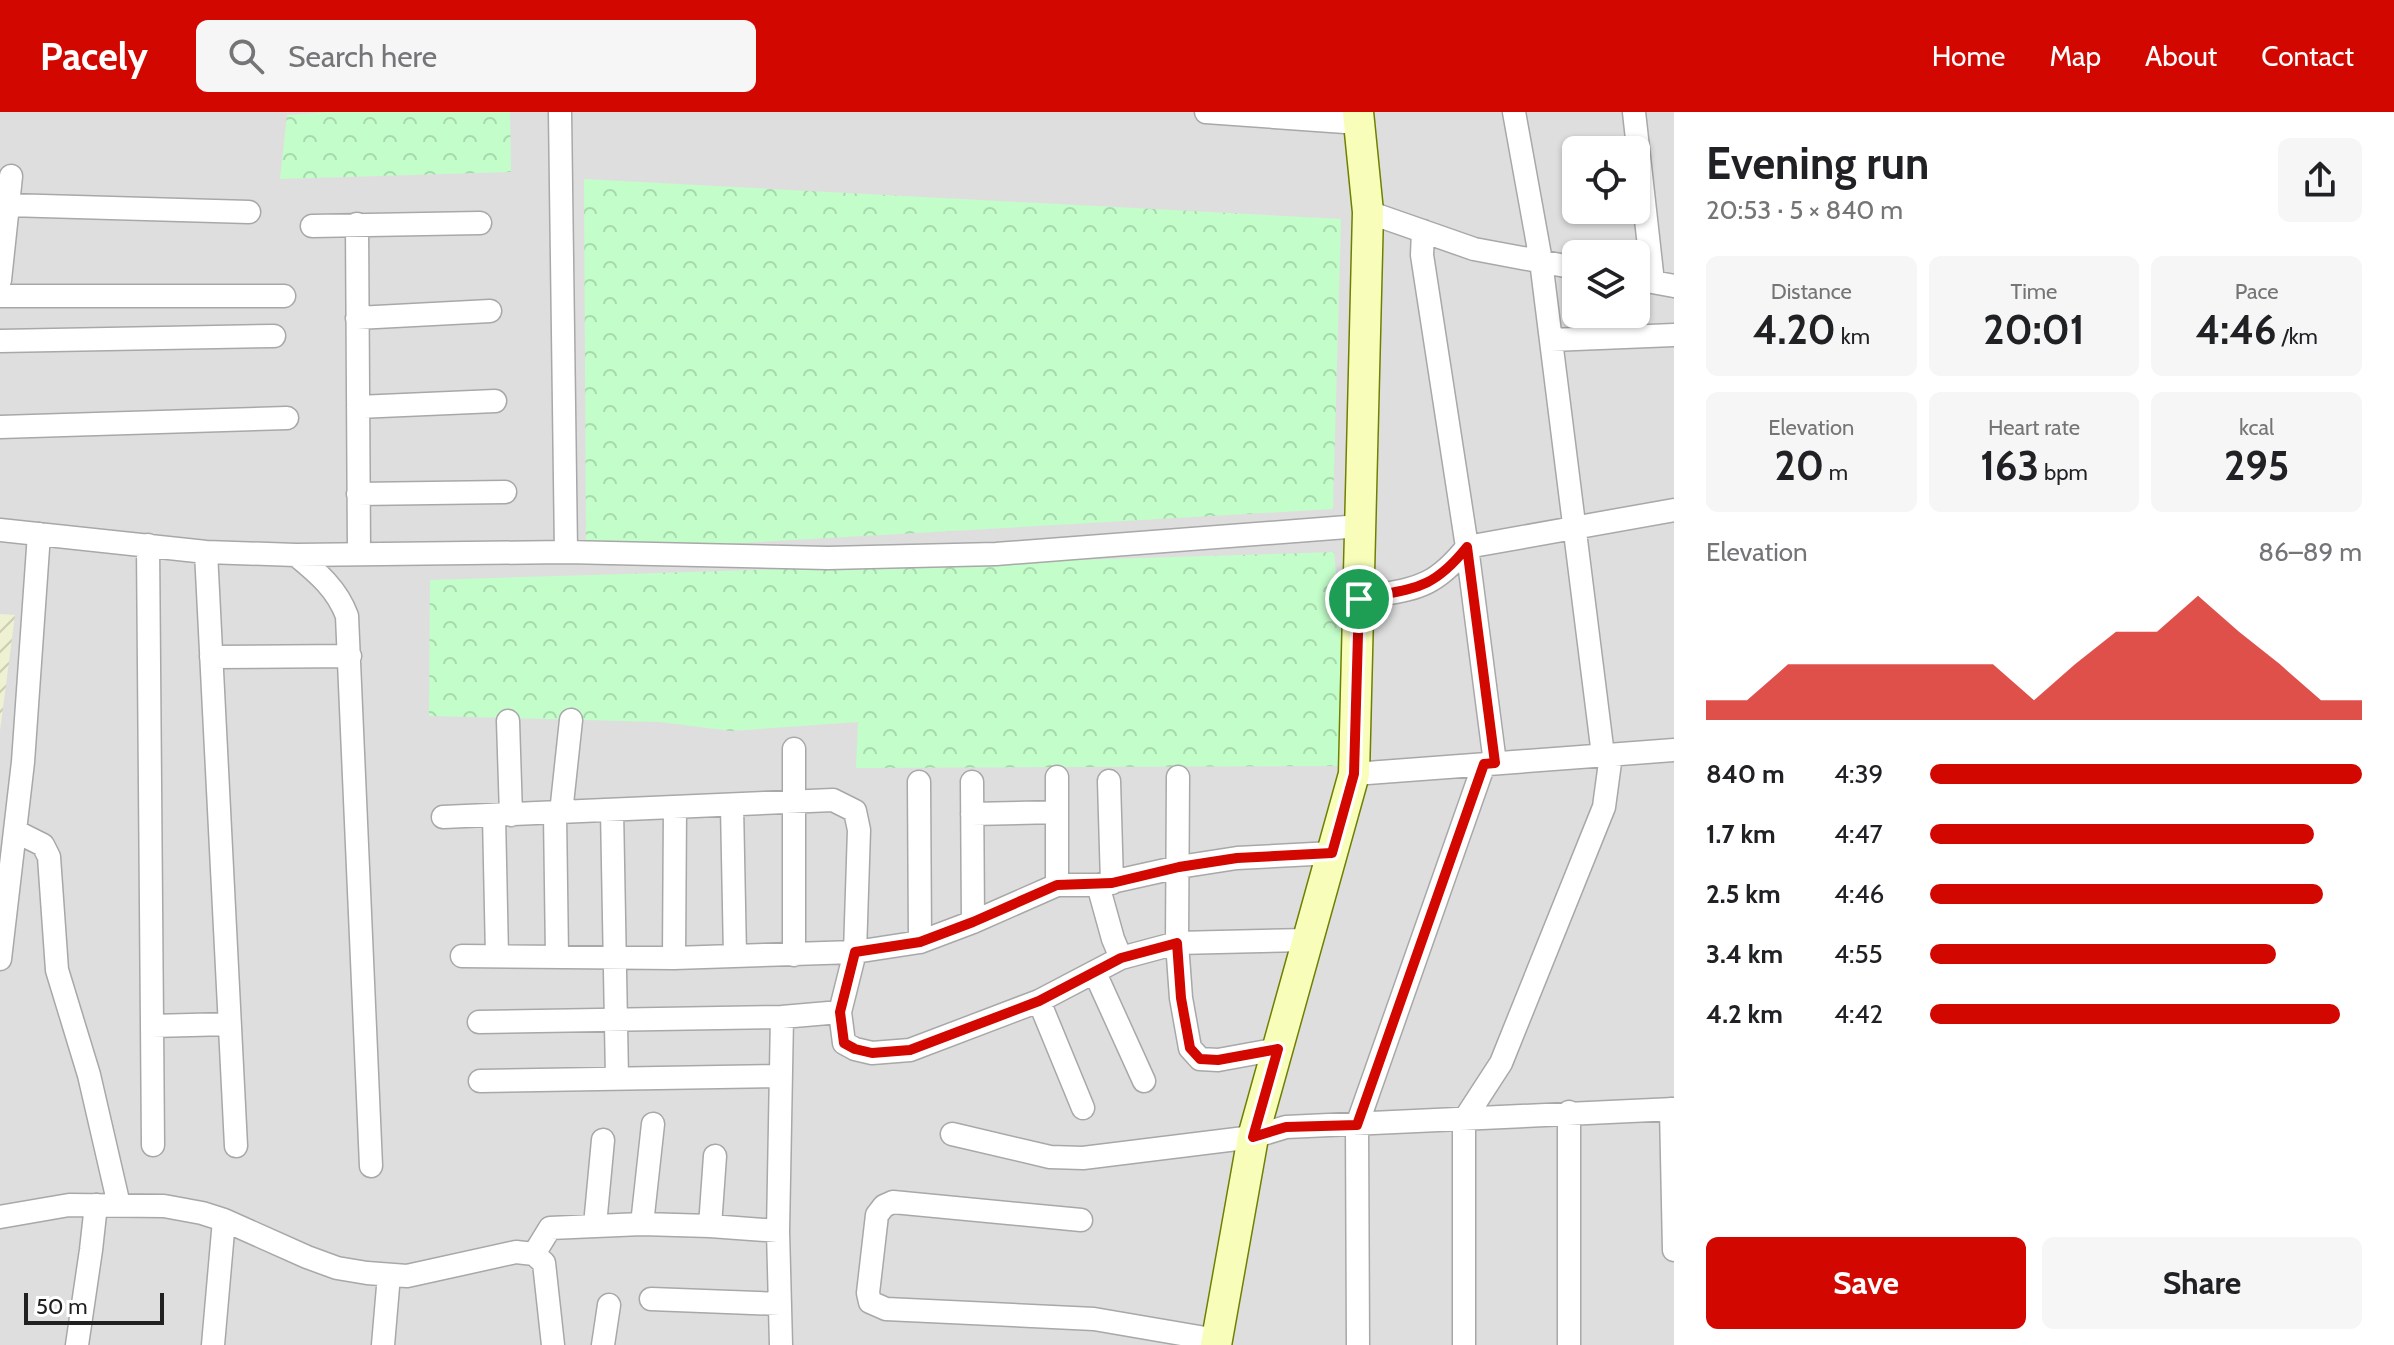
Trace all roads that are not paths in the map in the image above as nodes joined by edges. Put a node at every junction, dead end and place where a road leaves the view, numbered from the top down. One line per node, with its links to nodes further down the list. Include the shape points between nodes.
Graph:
1 (560, 112): 40 (street)
2 (1206, 112): 5 (street)
3 (1514, 112): 14 (street)
4 (1634, 112): 17 (street)
5 (1359, 118): 9 (street)
6 (11, 176): 7 (street)
7 (4, 205): 8 (street); 16 (street)
8 (249, 212)
9 (1368, 212): 13 (street); 33 (street)
10 (480, 223): 11 (street)
11 (357, 224): 12 (street); 21 (street)
12 (312, 226)
13 (1423, 231): 14 (street, via 1474,249); 38 (street, via 1422,255)
14 (1541, 261): 15 (street); 24 (street)
15 (1562, 265)
16 (0, 280)
17 (1654, 282)
18 (0, 296): 19 (street)
19 (284, 296)
20 (490, 311): 21 (street)
21 (357, 318): 27 (street)
22 (1674, 335): 24 (street)
23 (274, 336): 25 (street)
24 (1551, 340): 34 (street)
25 (0, 341)
26 (495, 401): 27 (street)
27 (358, 407): 31 (street)
28 (287, 418): 29 (street)
29 (0, 427)
30 (505, 492): 31 (street)
31 (358, 494): 41 (street)
32 (1674, 510): 34 (street)
33 (1360, 526): 40 (street, via 996,554 828,558); 43 (street)
34 (1575, 527): 38 (street); 50 (street)
35 (0, 530): 36 (street)
36 (39, 534): 37 (street); 67 (street)
37 (148, 545): 39 (street); 93 (street)
38 (1467, 547): 43 (street, via 1449,569 1419,587); 51 (street)
39 (206, 552): 42 (street); 45 (street)
40 (566, 552): 41 (street)
41 (359, 554): 42 (street)
42 (296, 555): 44 (street, via 323,577 342,603)
43 (1359, 599): 52 (street)
44 (350, 656): 45 (street); 111 (street)
45 (211, 657): 92 (street)
46 (571, 720): 63 (street)
47 (508, 721): 65 (street)
48 (794, 749): 58 (street)
49 (1674, 750): 50 (street)
50 (1607, 755): 51 (street); 102 (street, via 1604,807 1501,1063)
51 (1490, 764): 52 (street); 104 (street)
52 (1354, 774): 68 (street)
53 (1057, 777): 62 (street)
54 (1178, 777): 69 (street)
55 (1109, 781): 70 (street)
56 (919, 782): 74 (street)
57 (972, 782): 64 (street)
58 (793, 803): 59 (street); 76 (street, via 833,800 855,811); 77 (street)
59 (732, 806): 60 (street); 81 (street)
60 (675, 807): 61 (street); 83 (street)
61 (612, 810): 63 (street); 82 (street)
62 (1057, 812): 64 (street); 71 (street)
63 (558, 814): 65 (street); 80 (street)
64 (972, 814): 72 (street)
65 (503, 815): 66 (street); 79 (street)
66 (443, 817)
67 (15, 831): 85 (street); 113 (street, via 43,845 49,857 57,970 89,1075)
68 (1332, 853): 69 (street); 73 (street)
69 (1179, 867): 70 (street); 75 (street)
70 (1105, 884): 71 (street); 84 (street)
71 (1057, 885): 72 (street)
72 (973, 922): 74 (street)
73 (1308, 940): 75 (street); 94 (street)
74 (920, 942): 76 (street)
75 (1177, 943): 84 (street); 94 (street, via 1190,1048 1200,1059)
76 (855, 952): 77 (street); 88 (street)
77 (794, 955): 81 (street)
78 (462, 956): 79 (street)
79 (497, 956): 80 (street)
80 (557, 956): 82 (street)
81 (735, 956): 83 (street)
82 (616, 957): 83 (street); 90 (street)
83 (674, 958)
84 (1121, 958): 86 (street)
85 (0, 959)
86 (1095, 973): 87 (street); 98 (street)
87 (1039, 1001): 88 (street, via 910,1050 872,1053 844,1043); 99 (street)
88 (840, 1012): 89 (street)
89 (782, 1017): 90 (street); 95 (street)
90 (616, 1019): 91 (street); 96 (street)
91 (479, 1022)
92 (229, 1024): 93 (street); 109 (street)
93 (152, 1026): 108 (street)
94 (1278, 1049): 106 (street)
95 (780, 1076): 96 (street); 120 (street)
96 (617, 1078): 97 (street)
97 (480, 1081)
98 (1144, 1081)
99 (1083, 1108)
100 (1672, 1109): 101 (street); 121 (street)
101 (1569, 1112): 102 (street); 136 (street)
102 (1464, 1120): 104 (street); 135 (street)
103 (653, 1124): 117 (street)
104 (1357, 1125): 106 (street, via 1286,1127); 134 (street)
105 (952, 1134): 106 (street, via 1050,1157 1083,1158)
106 (1253, 1137): 127 (street)
107 (603, 1140): 118 (street)
108 (153, 1145)
109 (236, 1146)
110 (715, 1156): 119 (street)
111 (371, 1166)
112 (96, 1205): 113 (street); 114 (street); 128 (street)
113 (119, 1205): 115 (street, via 164,1206)
114 (0, 1217)
115 (224, 1220): 123 (street, via 337,1268); 129 (street)
116 (1081, 1220): 127 (street, via 893,1202 877,1215 870,1302 886,1309 1094,1319)
117 (642, 1224): 118 (street); 119 (street)
118 (595, 1225): 122 (street, via 550,1228)
119 (710, 1226): 120 (street)
120 (778, 1231): 125 (street)
121 (1674, 1250)
122 (534, 1254): 123 (street, via 516,1252 407,1276); 131 (street, via 544,1263)
123 (389, 1275): 130 (street)
124 (651, 1299): 125 (street)
125 (780, 1304): 133 (street)
126 (609, 1305): 132 (street)
127 (1217, 1342)
128 (77, 1345)
129 (213, 1345)
130 (383, 1345)
131 (553, 1345)
132 (603, 1345)
133 (781, 1345)
134 (1358, 1345)
135 (1464, 1345)
136 (1569, 1345)

